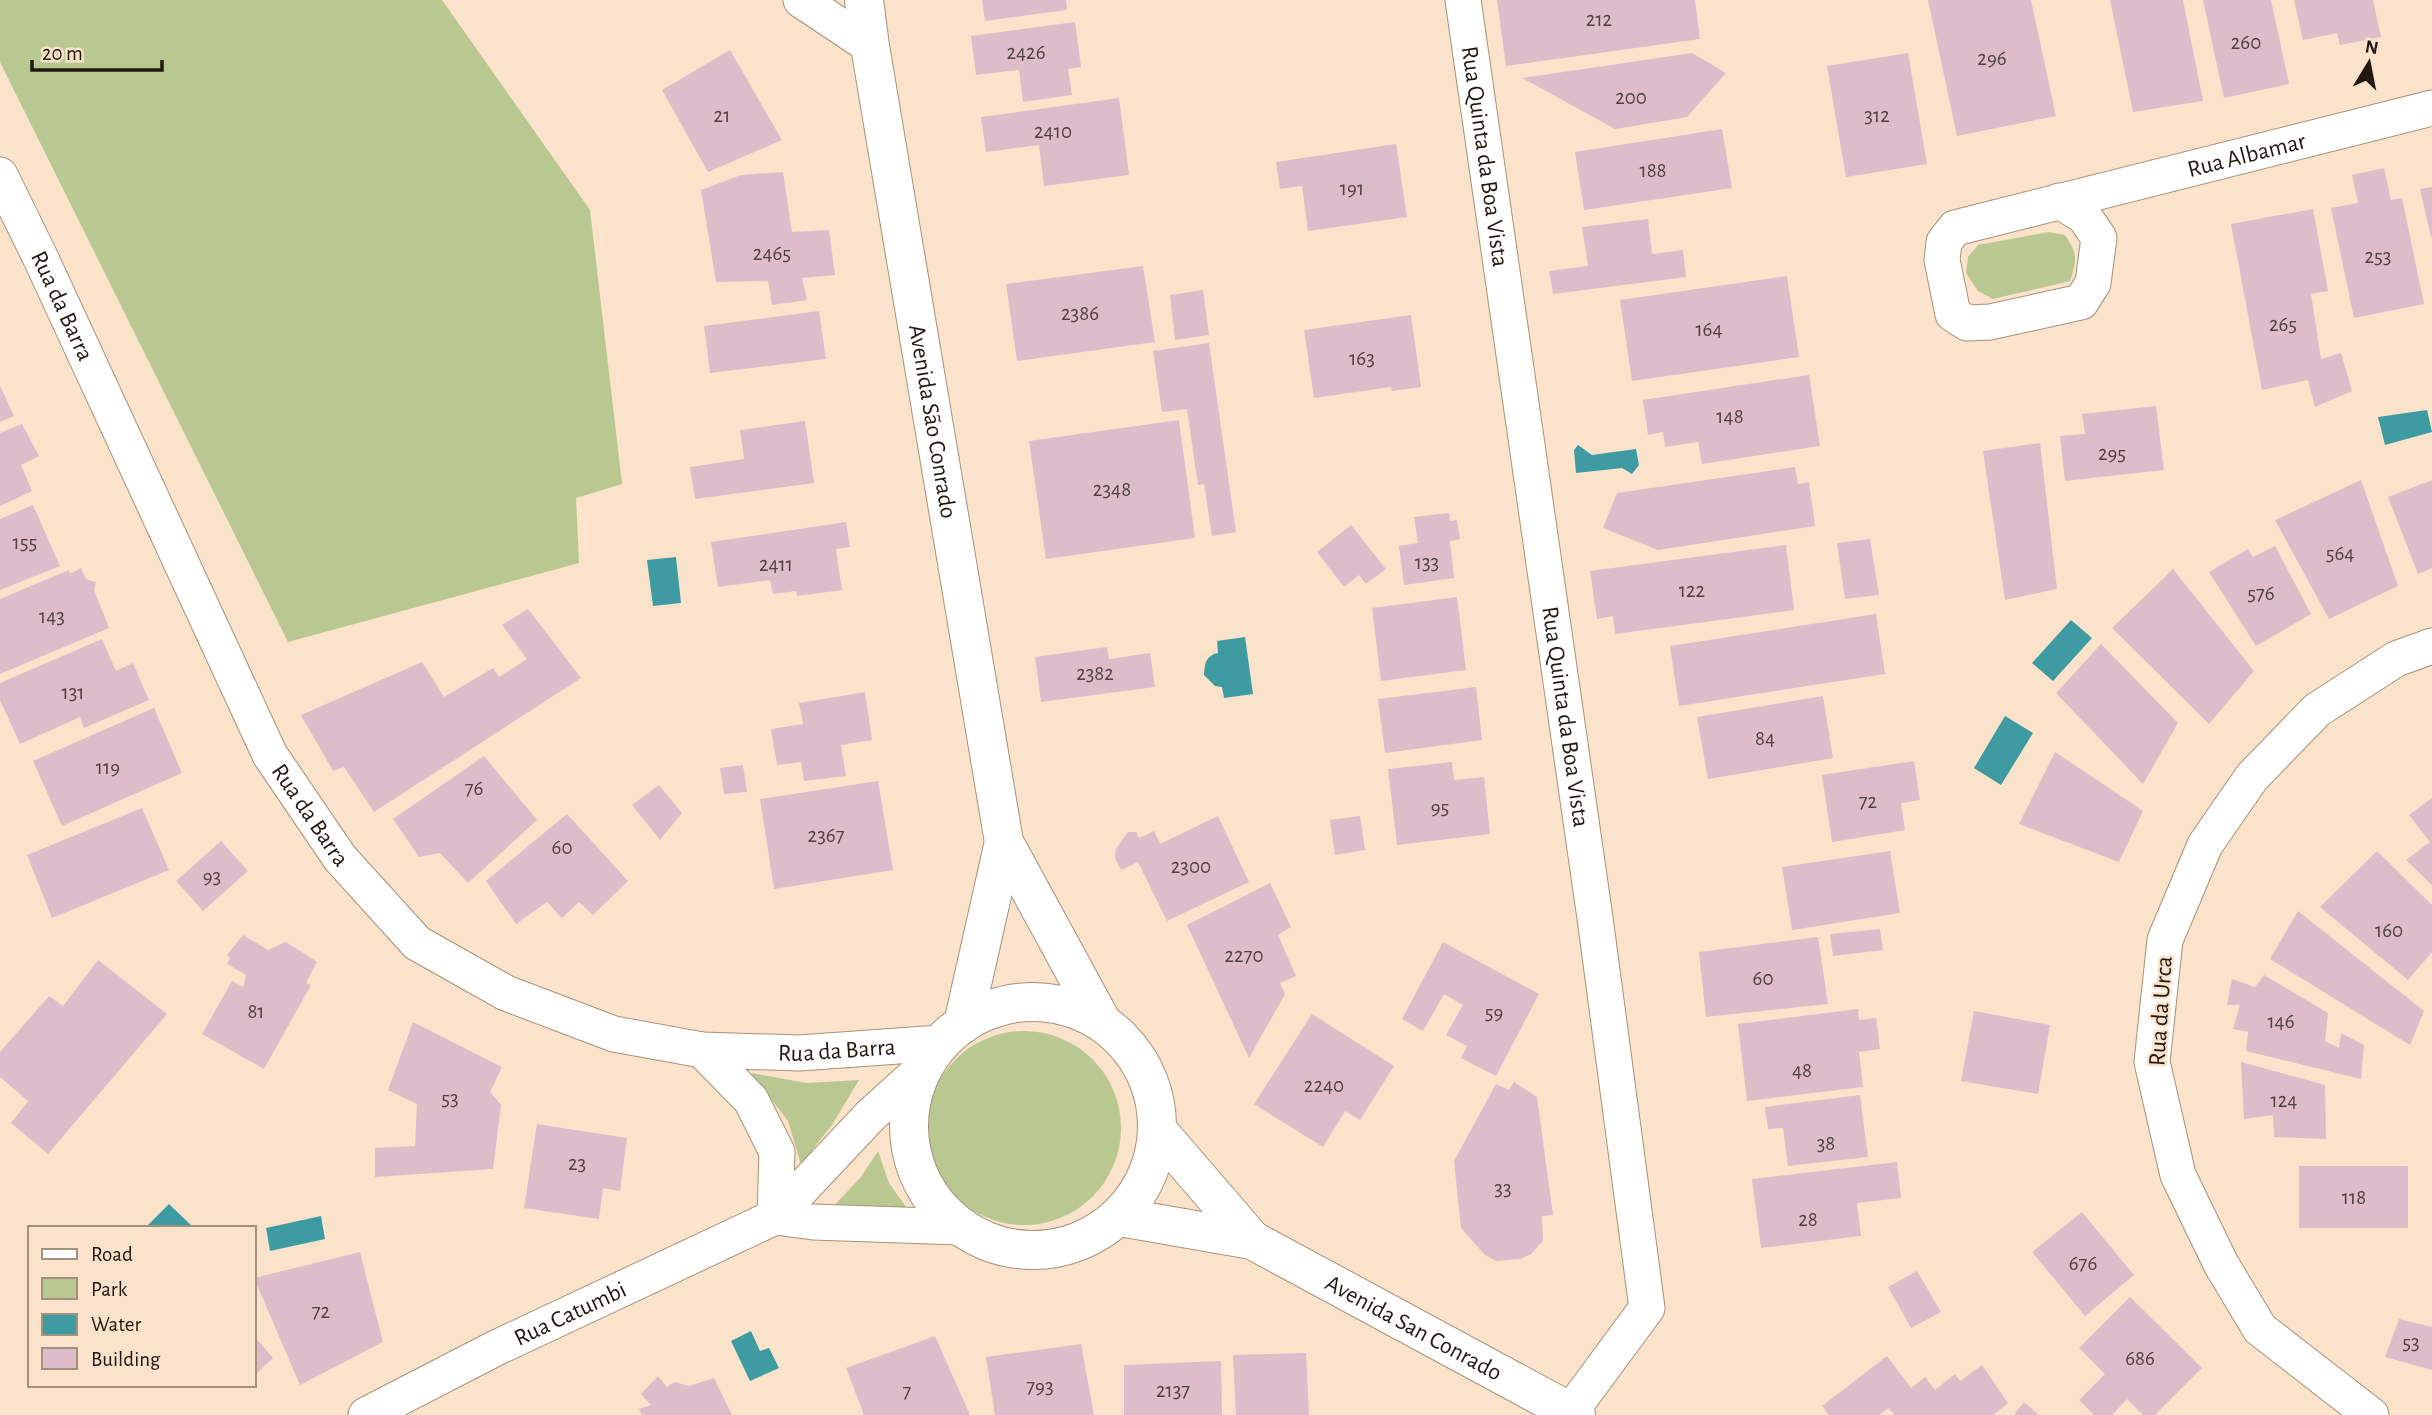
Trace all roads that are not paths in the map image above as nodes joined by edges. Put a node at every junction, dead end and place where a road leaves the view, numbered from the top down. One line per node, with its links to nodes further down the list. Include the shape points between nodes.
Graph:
1 (801, 0): 4 (street)
2 (864, 0): 4 (street, Avenida São Conrado)
3 (1463, 0): 18 (street, Rua Quinta da Boa Vista, via 1590,877 1647,1308)
4 (870, 46): 9 (street, Avenida São Conrado)
5 (2432, 108): 7 (street, Rua Albamar)
6 (0, 176): 12 (street, Rua da Barra, via 270,755 340,858 417,943 506,993 614,1034)
7 (2059, 201): 7 (street, Rua Albamar, via 2084,216 2099,238 2093,283 2081,302 1990,322 1967,323 1953,314 1942,260 1944,242 1955,228)
8 (2432, 646): 20 (street, Rua da Urca, via 2396,659 2317,710 2252,777 2205,845 2165,940 2152,1062 2178,1175 2221,1264 2260,1329)
9 (1004, 842): 10 (street, Avenida São Conrado); 11 (street, Avenida São Conrado)
10 (1102, 1022): 11 (street, via 1069,1007 1032,1002 996,1008); 13 (street, via 1133,1051 1153,1089)
11 (942, 1046): 12 (street, Rua da Barra, via 799,1053); 14 (street, Rua Catumbi); 16 (street, via 911,1102 909,1137 917,1172 935,1202)
12 (702, 1050): 14 (street, via 751,1100 777,1152)
13 (1158, 1132): 15 (street, via 1150,1171); 17 (street, Avenida San Conrado)
14 (775, 1217): 16 (street); 19 (street, Rua Catumbi, via 496,1348)
15 (1120, 1217): 16 (street, via 1068,1246 1031,1251 994,1244); 17 (street, Avenida San Conrado)
16 (960, 1227)
17 (1252, 1240): 18 (street, Avenida San Conrado)
18 (1571, 1414)
19 (366, 1415)
20 (2371, 1415)

